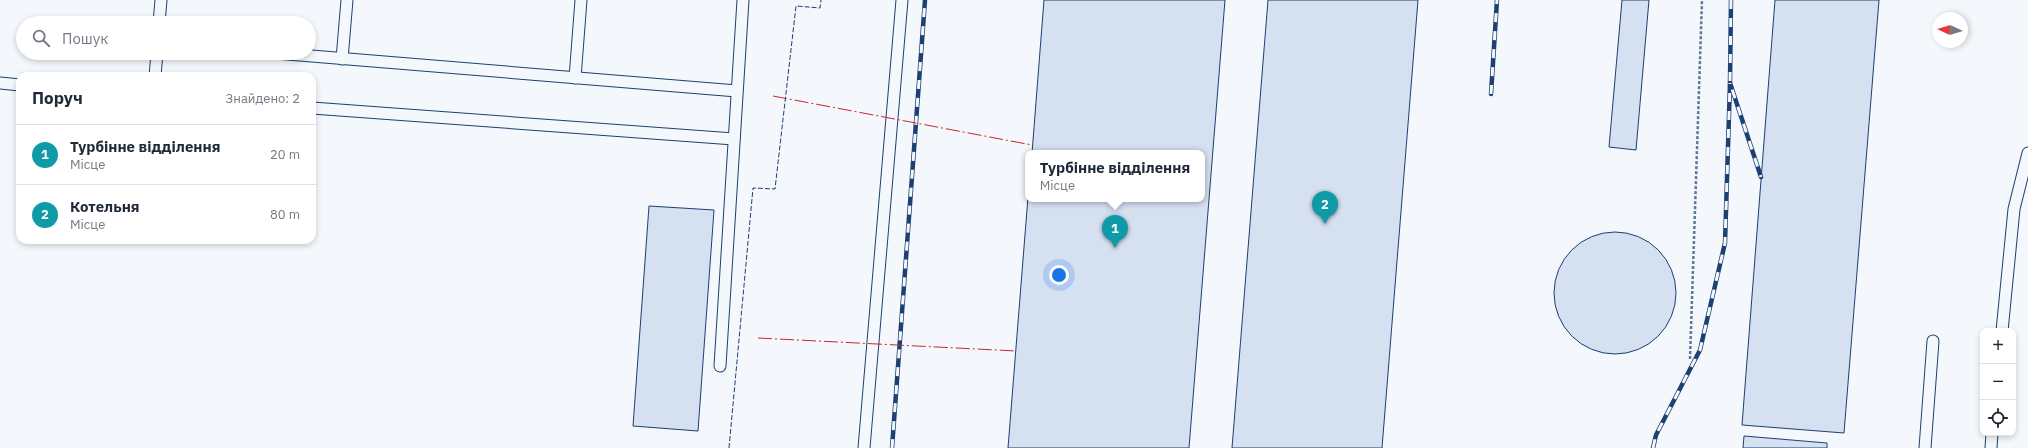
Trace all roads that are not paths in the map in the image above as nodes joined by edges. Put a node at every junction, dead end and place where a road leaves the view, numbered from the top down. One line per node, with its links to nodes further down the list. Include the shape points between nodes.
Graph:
1 (161, 0): 6 (lane)
2 (347, 0): 8 (lane)
3 (581, 0): 11 (lane)
4 (743, 0): 14 (lane)
5 (902, 0): 22 (lane)
6 (160, 16)
7 (316, 57): 8 (lane)
8 (342, 59): 11 (lane)
9 (157, 60): 10 (lane)
10 (156, 72)
11 (575, 78): 14 (lane)
12 (0, 83): 13 (lane)
13 (16, 85)
14 (737, 91): 16 (lane)
15 (316, 108): 16 (lane)
16 (734, 139): 20 (lane)
17 (2028, 153): 18 (lane, via 2014,209)
18 (2002, 328)
19 (1933, 341): 23 (lane)
20 (720, 366)
21 (1992, 436): 24 (lane)
22 (864, 448)
23 (1925, 448)
24 (1991, 448)

